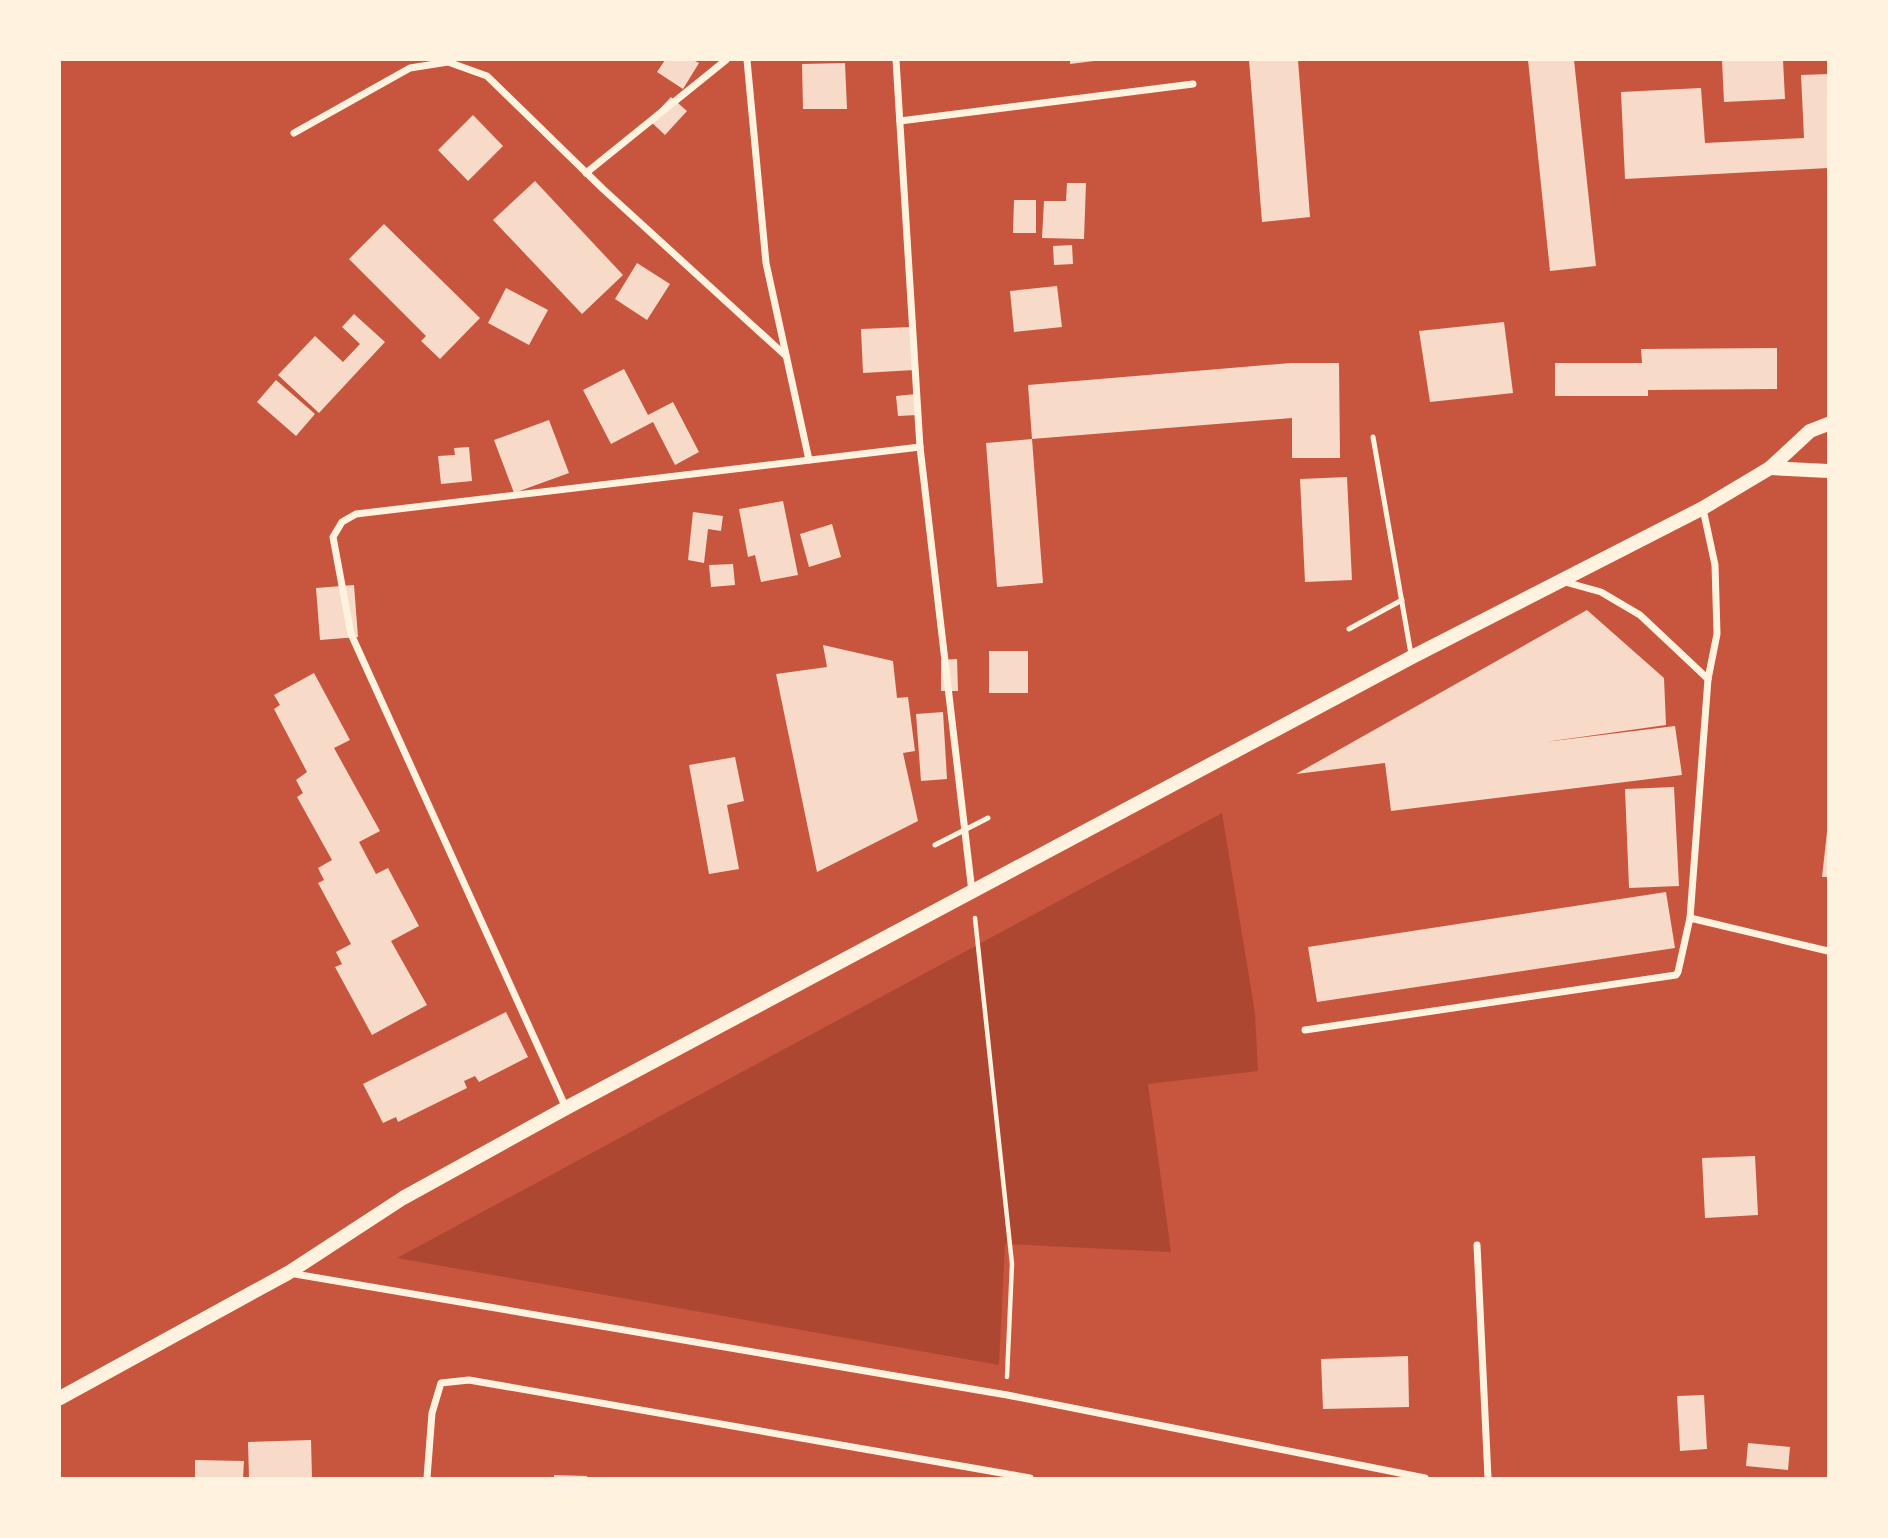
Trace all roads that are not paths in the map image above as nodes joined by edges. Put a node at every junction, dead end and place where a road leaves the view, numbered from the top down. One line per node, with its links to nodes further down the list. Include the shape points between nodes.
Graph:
1 (726, 60): 7 (street)
2 (747, 60): 8 (street, via 766,263)
3 (896, 60): 5 (street)
4 (1193, 84): 5 (street)
5 (900, 121): 11 (street)
6 (294, 133): 7 (street, via 410,68 448,62 487,76)
7 (586, 173): 8 (street)
8 (786, 356): 12 (street)
9 (1829, 424): 13 (main road, via 1810,431)
10 (1373, 437): 17 (lane)
11 (920, 447): 12 (street); 22 (street)
12 (809, 460): 28 (street, via 356,514 342,522 333,537 351,634)
13 (1770, 468): 14 (main road); 15 (main road)
14 (1829, 471)
15 (1703, 508): 16 (main road); 20 (street, via 1715,565 1717,634)
16 (1560, 580): 19 (main road); 20 (street, via 1601,592 1640,615)
17 (1402, 600): 18 (lane); 19 (lane)
18 (1349, 629)
19 (1412, 657): 24 (main road)
20 (1708, 679): 25 (street)
21 (988, 818): 22 (lane)
22 (964, 830): 23 (lane); 24 (street)
23 (935, 845)
24 (972, 892): 28 (main road)
25 (1690, 918): 26 (street); 27 (street, via 1676,975)
26 (1829, 951)
27 (1305, 1030)
28 (566, 1108): 30 (main road, via 403,1198)
29 (1477, 1245): 35 (street)
30 (288, 1273): 31 (main road); 34 (street, via 1007,1395)
31 (60, 1398)
32 (427, 1479): 33 (street, via 432,1413 441,1383 469,1380)
33 (1030, 1479)
34 (1425, 1479)
35 (1488, 1479)

